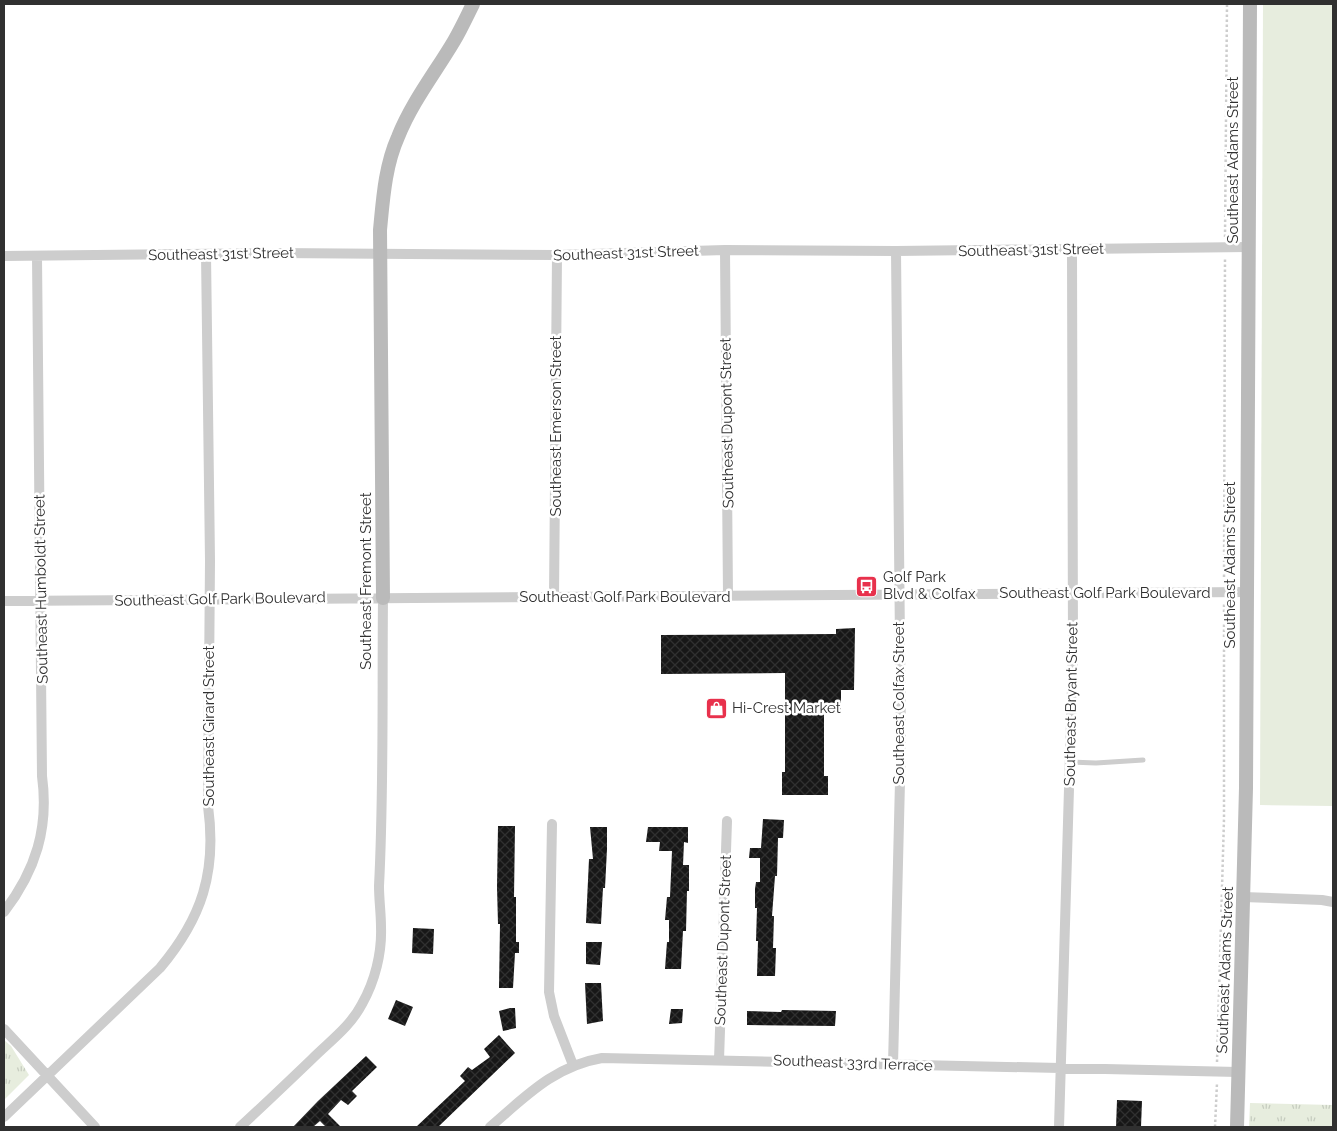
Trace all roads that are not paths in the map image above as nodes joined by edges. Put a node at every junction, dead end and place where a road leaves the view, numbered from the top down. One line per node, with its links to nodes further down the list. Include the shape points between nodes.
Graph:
1 (473, 4): 7 (main road, Southeast Fremont Street, via 397,137 382,206)
2 (1250, 4): 3 (main road, Southeast Adams Street)
3 (1248, 246): 5 (street, Southeast 31st Street); 12 (main road, Southeast Adams Street)
4 (725, 250): 6 (street, Southeast 31st Street); 9 (street, Southeast 31st Street); 15 (street, Southeast Dupont Street)
5 (1072, 250): 6 (street, Southeast 31st Street); 13 (street, Southeast Bryant Street)
6 (896, 251): 14 (street, Southeast Colfax Street)
7 (381, 253): 8 (street, Southeast 31st Street); 9 (street, Southeast 31st Street); 16 (main road, Southeast Fremont Street)
8 (206, 254): 11 (street, Southeast 31st Street); 18 (street, Southeast Girard Street)
9 (557, 255): 17 (street, Southeast Emerson Street)
10 (4, 256): 11 (street, Southeast 31st Street)
11 (37, 256): 20 (street, Southeast Humboldt Street)
12 (1246, 592): 13 (street, Southeast Golf Park Boulevard); 25 (main road, Southeast Adams Street)
13 (1073, 593): 14 (street, Southeast Golf Park Boulevard); 22 (street, Southeast Bryant Street)
14 (899, 595): 15 (street, Southeast Golf Park Boulevard); 30 (street, Southeast Colfax Street, via 900,741)
15 (728, 596): 17 (street, Southeast Golf Park Boulevard)
16 (383, 598): 17 (street, Southeast Golf Park Boulevard); 18 (street, Southeast Golf Park Boulevard); 37 (street, Southeast Fremont Street, via 378,903 381,927 378,959 369,990 349,1024)
17 (554, 598)
18 (210, 600): 20 (street, Southeast Golf Park Boulevard); 34 (street, Southeast Girard Street, via 208,806 211,845 207,880 198,909 177,948 160,968)
19 (4, 601): 20 (street, Southeast Golf Park Boulevard)
20 (41, 601): 27 (street, Southeast Humboldt Street, via 44,814 37,853 28,875)
21 (1143, 760): 22 (lane)
22 (1070, 762): 32 (street, Southeast Bryant Street)
23 (727, 821): 29 (street, Southeast Dupont Street)
24 (552, 824): 31 (street, via 549,992 554,1016)
25 (1243, 897): 26 (street); 33 (main road, Southeast Adams Street)
26 (1333, 902)
27 (4, 912)
28 (4, 1029): 34 (street)
29 (718, 1060): 30 (street, Southeast 33rd Terrace); 31 (street, Southeast 33rd Terrace, via 619,1057 592,1059)
30 (893, 1064): 32 (street, Southeast 33rd Terrace)
31 (573, 1065): 38 (street, Southeast 33rd Terrace, via 541,1083)
32 (1061, 1069): 33 (street, Southeast 33rd Terrace); 39 (street, Southeast Bryant Street)
33 (1238, 1072): 40 (main road, Southeast Adams Street)
34 (47, 1076): 35 (street, Southeast Girard Street); 36 (street)
35 (4, 1117)
36 (95, 1127)
37 (240, 1127)
38 (490, 1127)
39 (1059, 1127)
40 (1237, 1127)

